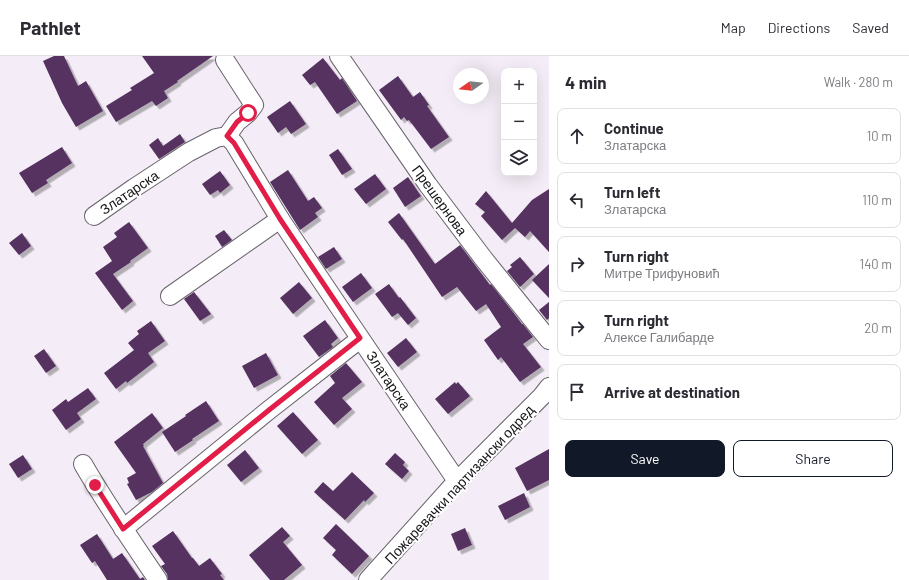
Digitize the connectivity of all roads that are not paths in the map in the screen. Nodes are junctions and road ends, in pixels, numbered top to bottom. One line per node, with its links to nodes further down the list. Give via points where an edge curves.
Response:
1 (339, 56): 8 (street, Прешернова, via 433,191)
2 (226, 60): 3 (street, via 254,105)
3 (227, 136): 4 (street, Златарска, via 216,138 189,152); 5 (street, Златарска, via 234,143)
4 (94, 216)
5 (280, 219): 6 (street); 7 (street, Златарска)
6 (170, 296)
7 (360, 338): 11 (street, Златарска); 12 (street)
8 (549, 340)
9 (549, 387): 11 (street, Пожаревачки партизански одред)
10 (83, 464): 12 (street)
11 (457, 481): 14 (street, Пожаревачки партизански одред)
12 (123, 529): 13 (street)
13 (158, 580)
14 (368, 580)

